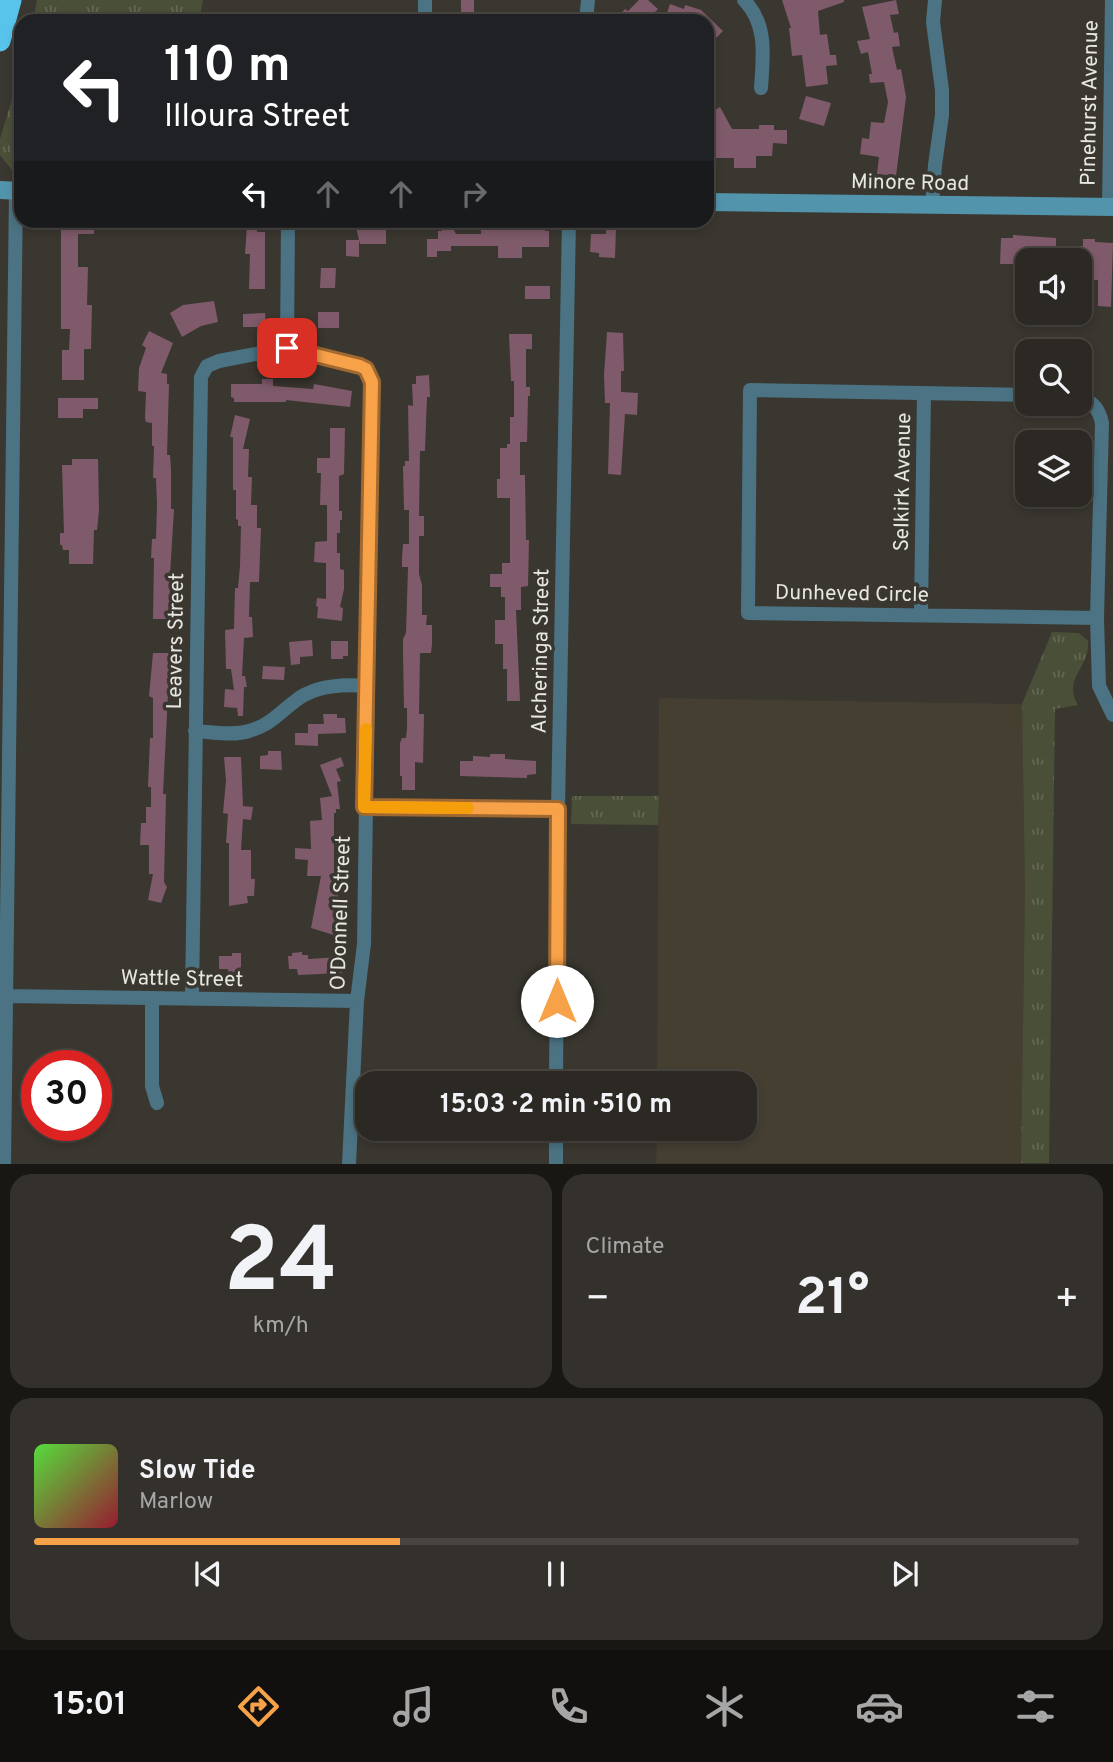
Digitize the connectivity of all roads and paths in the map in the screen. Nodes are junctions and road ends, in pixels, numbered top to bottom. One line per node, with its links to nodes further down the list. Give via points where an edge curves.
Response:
1 (11, 0): 5 (highway)
2 (744, 0): 7 (street, via 755,11 762,31)
3 (935, 0): 10 (street, via 942,115)
4 (1112, 0): 6 (street, Pinehurst Avenue)
5 (0, 41)
6 (1112, 77): 11 (street, Pinehurst Avenue)
7 (761, 88)
8 (12, 191): 23 (street)
9 (714, 202): 10 (street, Minore Road)
10 (932, 205): 11 (street, Minore Road)
11 (1111, 207)
12 (288, 228): 14 (street)
13 (569, 228): 26 (street, Alcheringa Street)
14 (287, 348): 21 (street, O'Donnell Street, via 360,366 372,382); 24 (street, Leavers Street, via 219,361 207,366 201,377)
15 (924, 393): 16 (street, Dunheved Circle); 19 (street, Selkirk Avenue); 19 (street, Dunheved Circle, via 750,390 748,557 748,613)
16 (1015, 394)
17 (1092, 404): 18 (street, via 1100,414)
18 (1108, 467): 20 (street)
19 (922, 615): 20 (street, Dunheved Circle)
20 (1097, 618): 22 (street, via 1099,686)
21 (366, 686): 24 (street, via 344,684 314,690 295,700 276,720 247,732); 25 (street, O'Donnell Street)
22 (1113, 715)
23 (5, 717): 27 (street)
24 (195, 731): 30 (street, Leavers Street)
25 (364, 807): 26 (street); 31 (street, O'Donnell Street, via 364,944)
26 (558, 809): 32 (street, Alcheringa Street)
27 (4, 900): 28 (street)
28 (6, 996): 29 (street, Wattle Street); 35 (street)
29 (152, 999): 30 (street, Wattle Street); 33 (street, via 152,1086)
30 (192, 999): 31 (street, Wattle Street)
31 (357, 1001): 36 (street, O'Donnell Street)
32 (556, 1071)
33 (157, 1103)
34 (556, 1141): 37 (street)
35 (4, 1164)
36 (349, 1164)
37 (556, 1164)

